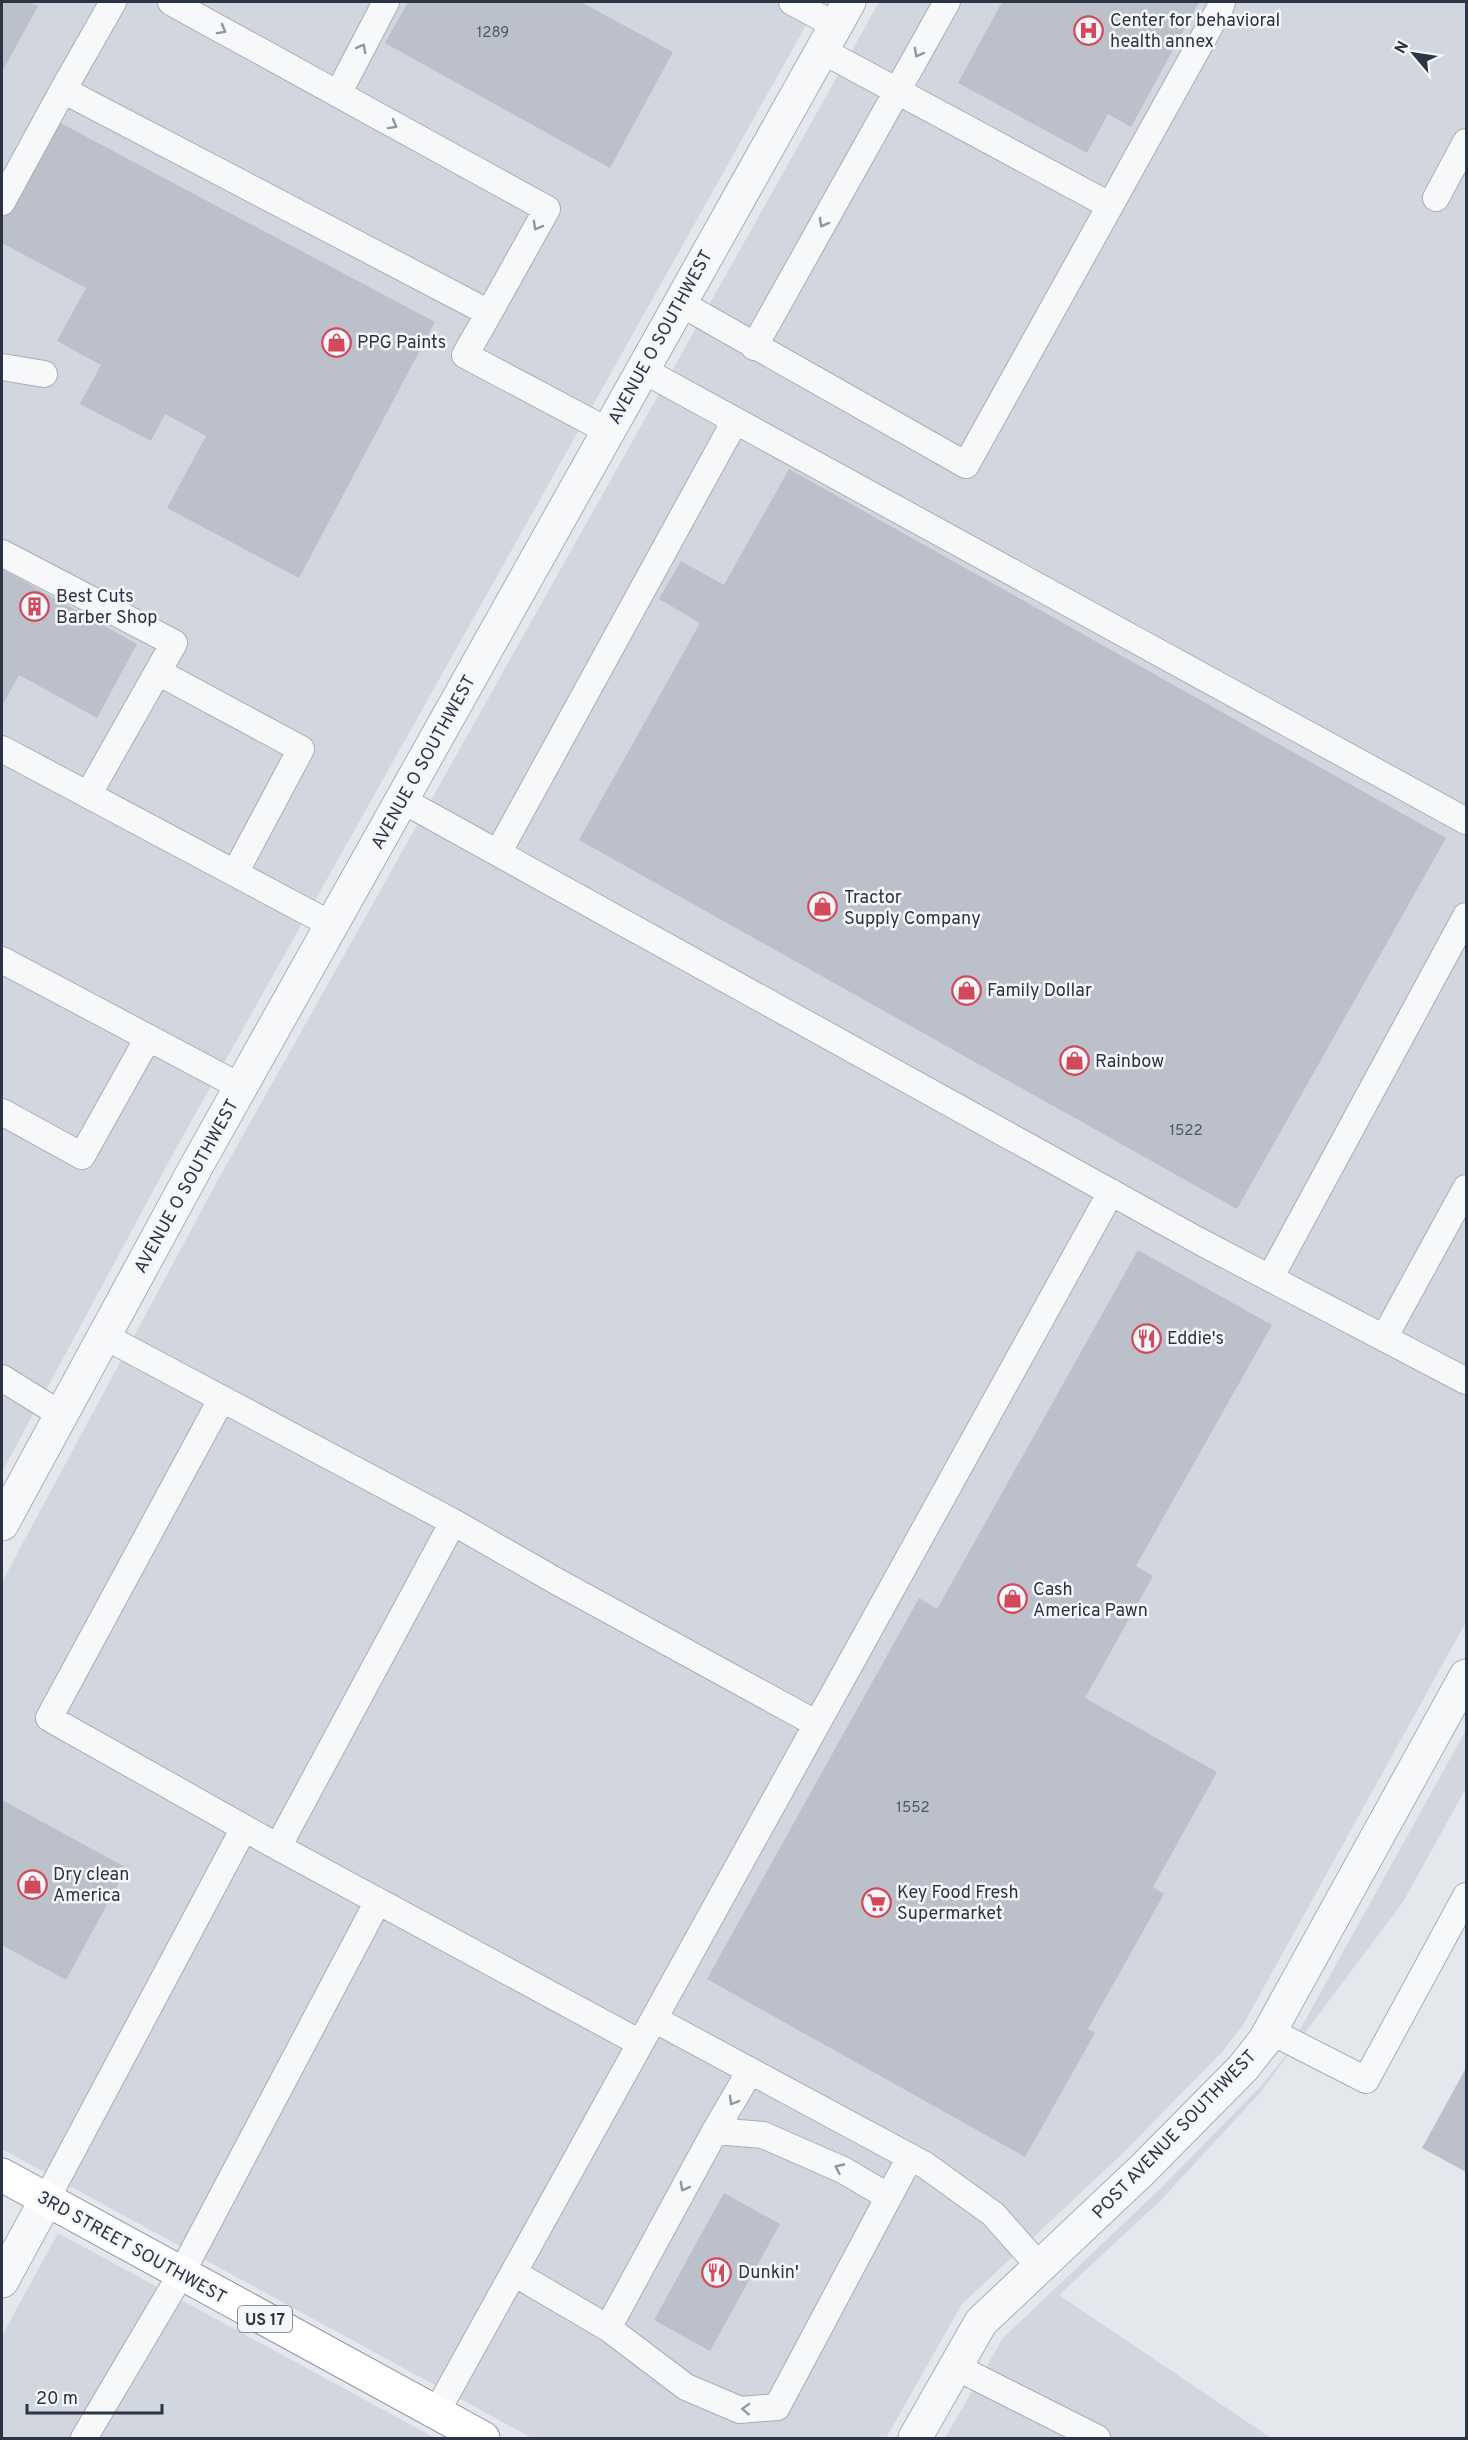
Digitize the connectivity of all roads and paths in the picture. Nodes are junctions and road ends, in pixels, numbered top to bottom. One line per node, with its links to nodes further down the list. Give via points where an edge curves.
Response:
1 (113, 2): 8 (lane)
2 (171, 2): 10 (lane, one-way to 10)
3 (386, 2): 10 (lane, one-way to 3)
4 (792, 2): 7 (lane)
5 (947, 2): 9 (lane, one-way to 9)
6 (1222, 2): 14 (lane)
7 (835, 26): 9 (lane); 15 (street, AVENUE O SOUTHWEST)
8 (63, 90): 13 (lane); 16 (lane)
9 (897, 92): 14 (lane); 17 (lane, one-way to 17)
10 (338, 94): 16 (lane, one-way to 16, via 547,209)
11 (1467, 142): 12 (lane)
12 (1436, 198)
13 (2, 202)
14 (1109, 206): 17 (lane, via 966,465)
15 (680, 303): 17 (lane); 19 (street, AVENUE O SOUTHWEST)
16 (489, 313): 22 (lane, via 465,355)
17 (754, 347)
18 (2, 367): 20 (lane)
19 (643, 369): 21 (lane); 22 (street, AVENUE O SOUTHWEST)
20 (44, 374)
21 (735, 421): 28 (lane); 29 (lane)
22 (608, 431): 27 (street, AVENUE O SOUTHWEST)
23 (2, 553): 24 (lane, via 174,643)
24 (158, 672): 26 (lane); 30 (lane, via 301,749)
25 (2, 749): 26 (lane)
26 (88, 795): 30 (lane)
27 (402, 800): 29 (lane); 32 (street, AVENUE O SOUTHWEST)
28 (1467, 821)
29 (498, 853): 38 (lane)
30 (235, 873): 32 (lane)
31 (1467, 916): 39 (lane)
32 (332, 925): 35 (street, AVENUE O SOUTHWEST)
33 (2, 960): 34 (lane)
34 (148, 1038): 35 (lane); 36 (lane, via 82,1156)
35 (241, 1087): 40 (street, AVENUE O SOUTHWEST)
36 (2, 1112)
37 (1467, 1188): 41 (lane)
38 (1111, 1192): 39 (lane); 49 (lane)
39 (1270, 1278): 41 (lane)
40 (104, 1336): 44 (lane); 45 (street, AVENUE O SOUTHWEST)
41 (1384, 1338): 43 (lane)
42 (2, 1378): 45 (lane)
43 (1467, 1381)
44 (221, 1400): 46 (lane); 50 (lane, via 49,1718)
45 (60, 1414): 47 (street, AVENUE O SOUTHWEST)
46 (453, 1522): 49 (lane); 51 (lane)
47 (2, 1524)
48 (1467, 1676): 55 (street, POST AVENUE SOUTHWEST)
49 (817, 1724): 54 (lane)
50 (244, 1828): 51 (lane); 62 (lane)
51 (278, 1847): 53 (lane)
52 (1467, 1896): 55 (lane, via 1366,2080)
53 (378, 1901): 56 (lane); 65 (lane)
54 (654, 2019): 56 (lane); 57 (lane)
55 (1270, 2031): 63 (street, POST AVENUE SOUTHWEST, via 1243,2068)
56 (640, 2043): 64 (lane)
57 (750, 2071): 58 (lane, one-way to 58); 59 (lane)
58 (715, 2131): 61 (lane, one-way to 58, via 843,2170 763,2135); 67 (lane, one-way to 67)
59 (910, 2157): 61 (lane); 63 (lane, via 993,2214)
60 (2, 2175): 62 (highway, 3RD STREET SOUTHWEST / US 17)
61 (889, 2197): 67 (lane, one-way to 67, via 777,2407 740,2410 686,2387)
62 (46, 2200): 65 (highway, 3RD STREET SOUTHWEST / US 17); 66 (street)
63 (1040, 2267): 68 (street, POST AVENUE SOUTHWEST, via 981,2322)
64 (514, 2272): 67 (lane); 69 (lane)
65 (181, 2274): 69 (highway, 3RD STREET SOUTHWEST / US 17); 70 (lane)
66 (2, 2281)
67 (608, 2328)
68 (956, 2367): 72 (street, POST AVENUE SOUTHWEST); 73 (lane)
69 (436, 2413): 71 (highway, 3RD STREET SOUTHWEST / US 17)
70 (84, 2439)
71 (483, 2439)
72 (915, 2439)
73 (1097, 2439)

